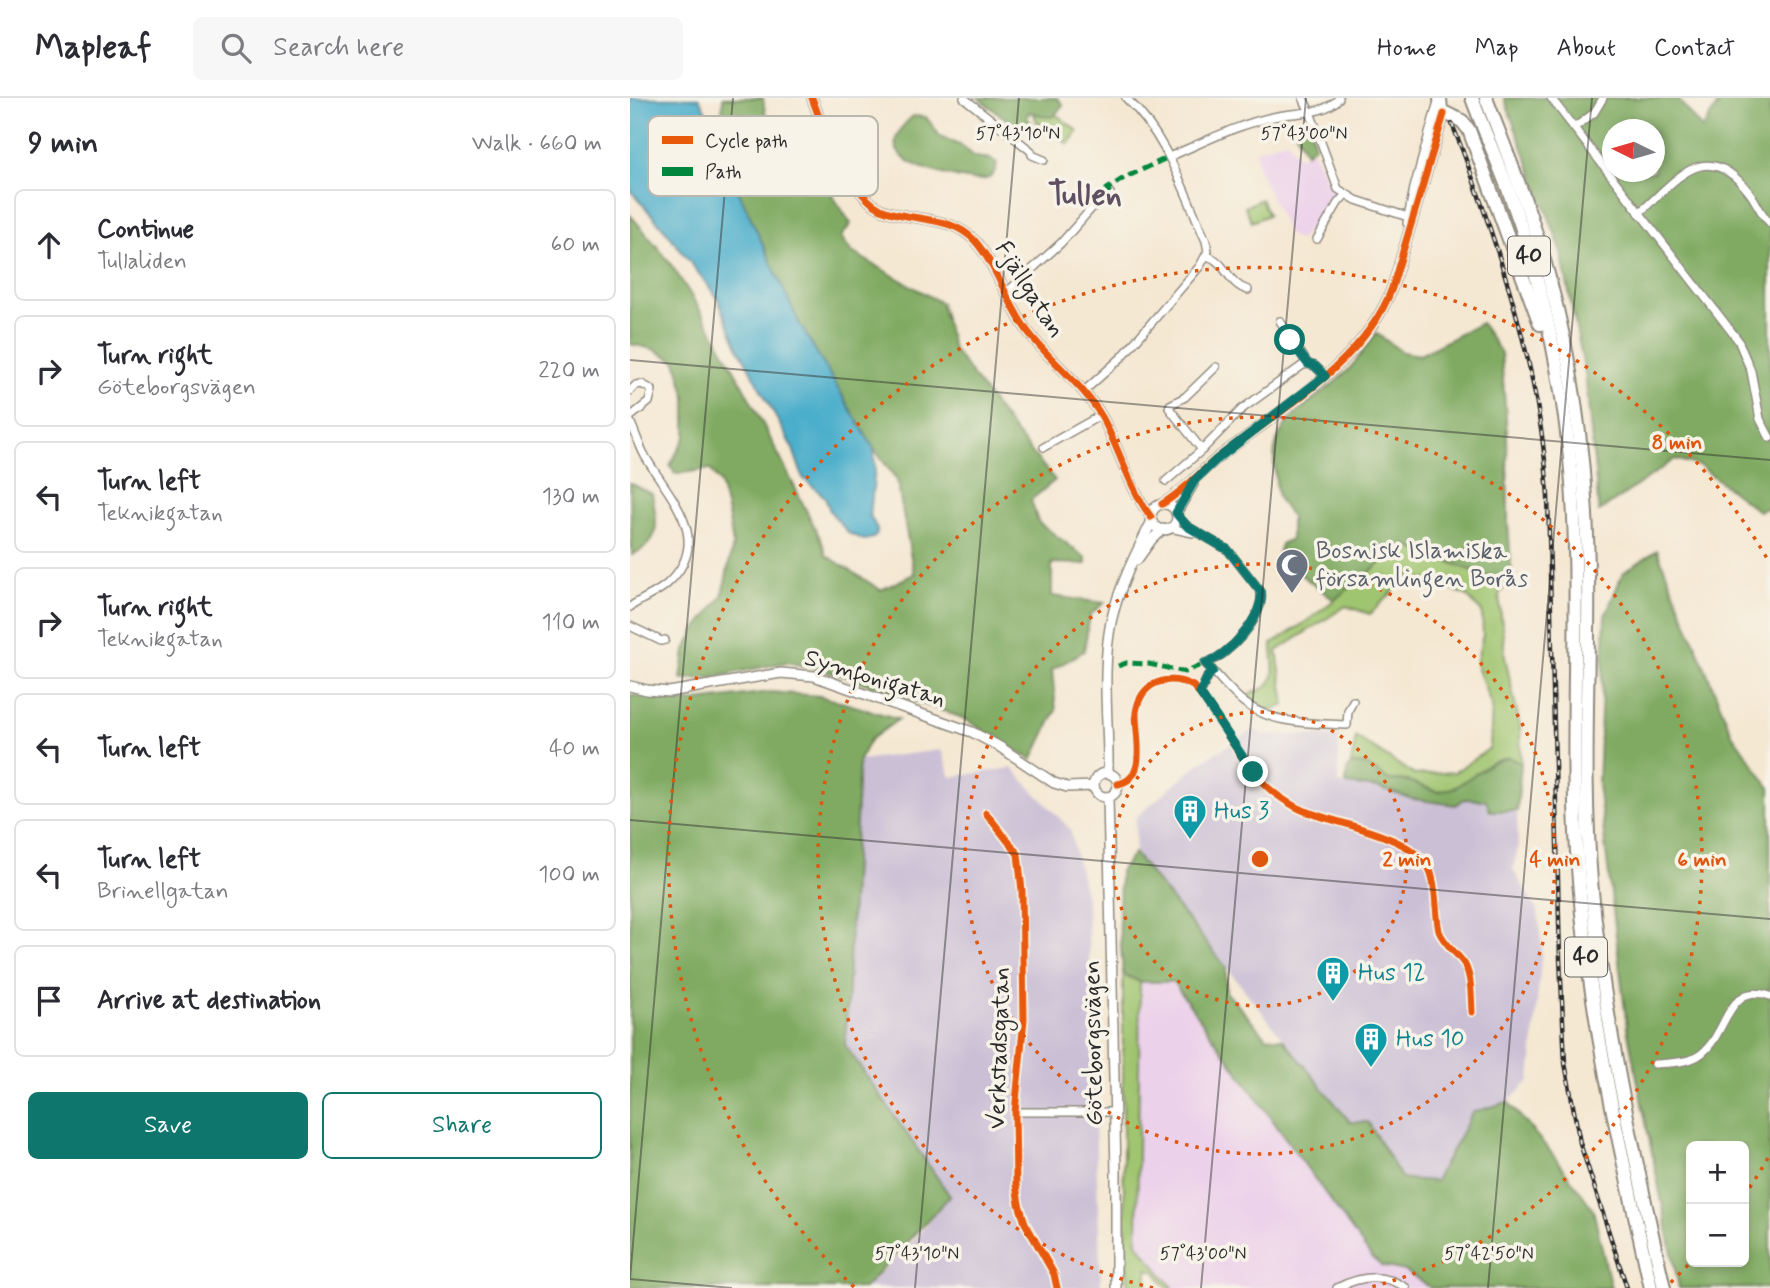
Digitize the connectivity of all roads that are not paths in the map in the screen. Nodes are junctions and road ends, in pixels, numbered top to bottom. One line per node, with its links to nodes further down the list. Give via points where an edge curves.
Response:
1 (812, 98): 12 (street, Fjällgatan)
2 (964, 98): 15 (street)
3 (1126, 98): 14 (street, via 1148,122)
4 (1303, 98): 11 (street)
5 (1339, 98): 11 (street, via 1327,108)
6 (1472, 98): 34 (highway, 40, via 1534,271)
7 (1486, 98): 70 (highway, 40, via 1546,266 1574,393 1587,538 1585,741 1591,879 1614,1056)
8 (1551, 98): 13 (street)
9 (1603, 98): 13 (street, via 1594,113)
10 (1440, 103): 20 (street); 23 (street, via 1420,201); 34 (highway, via 1469,130 1540,322)
11 (1310, 112): 14 (street, via 1248,123); 17 (street, via 1335,184)
12 (820, 116)
13 (1574, 128): 19 (street)
14 (1169, 157): 24 (street, via 1206,241)
15 (1044, 160)
16 (1110, 193): 26 (street)
17 (1345, 195): 20 (street); 22 (street)
18 (865, 196): 26 (street, Fjällgatan, via 884,211 946,223 963,231 979,246)
19 (1639, 213): 21 (street, via 1684,173 1708,164 1735,178); 36 (street, via 1738,340 1751,371 1760,419)
20 (1408, 217): 23 (street)
21 (1770, 223)
22 (1317, 239)
23 (1406, 239): 30 (street, via 1386,304 1372,328)
24 (1206, 256): 25 (street, via 1218,260 1237,286); 32 (street, via 1122,357)
25 (1248, 290)
26 (1006, 293): 32 (street, Fjällgatan, via 1023,326)
27 (1280, 321): 28 (street)
28 (1308, 364): 30 (street); 38 (street, via 1242,409)
29 (1216, 367): 38 (street, via 1169,408)
30 (1325, 376): 39 (street)
31 (630, 391): 35 (street, via 642,384 652,390 649,402)
32 (1083, 392): 33 (street, Fjällgatan)
33 (1101, 415): 37 (street); 41 (street, Fjällgatan)
34 (1564, 418): 69 (highway, 40, via 1575,540 1574,810 1584,938 1601,1059)
35 (630, 419): 48 (street, via 644,455 689,532 681,567 667,583)
36 (1770, 438)
37 (1044, 447)
38 (1202, 450): 40 (street)
39 (1195, 480): 42 (street); 43 (street)
40 (1166, 481)
41 (1133, 483): 42 (street, Fjällgatan, via 1148,501); 44 (street, Fjällgatan)
42 (1161, 505): 43 (street, via 1171,506); 44 (street)
43 (1176, 514): 45 (street, via 1175,523); 46 (street)
44 (1152, 519): 45 (street, via 1156,526); 47 (street)
45 (1167, 529): 46 (street); 47 (street, via 1152,539)
46 (1199, 534): 51 (street, via 1228,550 1261,592 1262,600 1232,646 1205,663)
47 (1129, 570): 55 (street, via 1109,640)
48 (630, 607)
49 (630, 626): 50 (street)
50 (665, 640)
51 (1213, 671): 53 (street); 54 (street, via 1246,704 1276,718 1347,725)
52 (630, 686): 57 (street, Symfonigatan, via 668,692 781,673 814,676 972,732 1054,783)
53 (1200, 693): 56 (street, via 1177,679 1162,680 1145,690 1136,712 1138,767 1130,780); 61 (street, via 1253,772 1274,793 1299,808 1382,835 1427,864 1442,938 1466,967)
54 (1353, 701)
55 (1108, 774): 56 (street); 57 (street, via 1098,777)
56 (1118, 784): 58 (street)
57 (1094, 786): 58 (street)
58 (1108, 797): 64 (street, Göteborgsvägen)
59 (986, 813): 63 (street, Verkstadsgatan, via 1017,854 1022,891 1024,1019)
60 (1770, 996): 62 (street, via 1746,993 1738,999 1709,1048 1697,1057)
61 (1472, 1012)
62 (1656, 1064)
63 (1015, 1112): 64 (street); 65 (street, Verkstadsgatan, via 1019,1204)
64 (1114, 1112): 66 (street, Göteborgsvägen)
65 (1057, 1288)
66 (1116, 1288)
67 (1337, 1288): 68 (street, via 1369,1278 1394,1280)
68 (1406, 1288)
69 (1651, 1288)
70 (1664, 1288)

